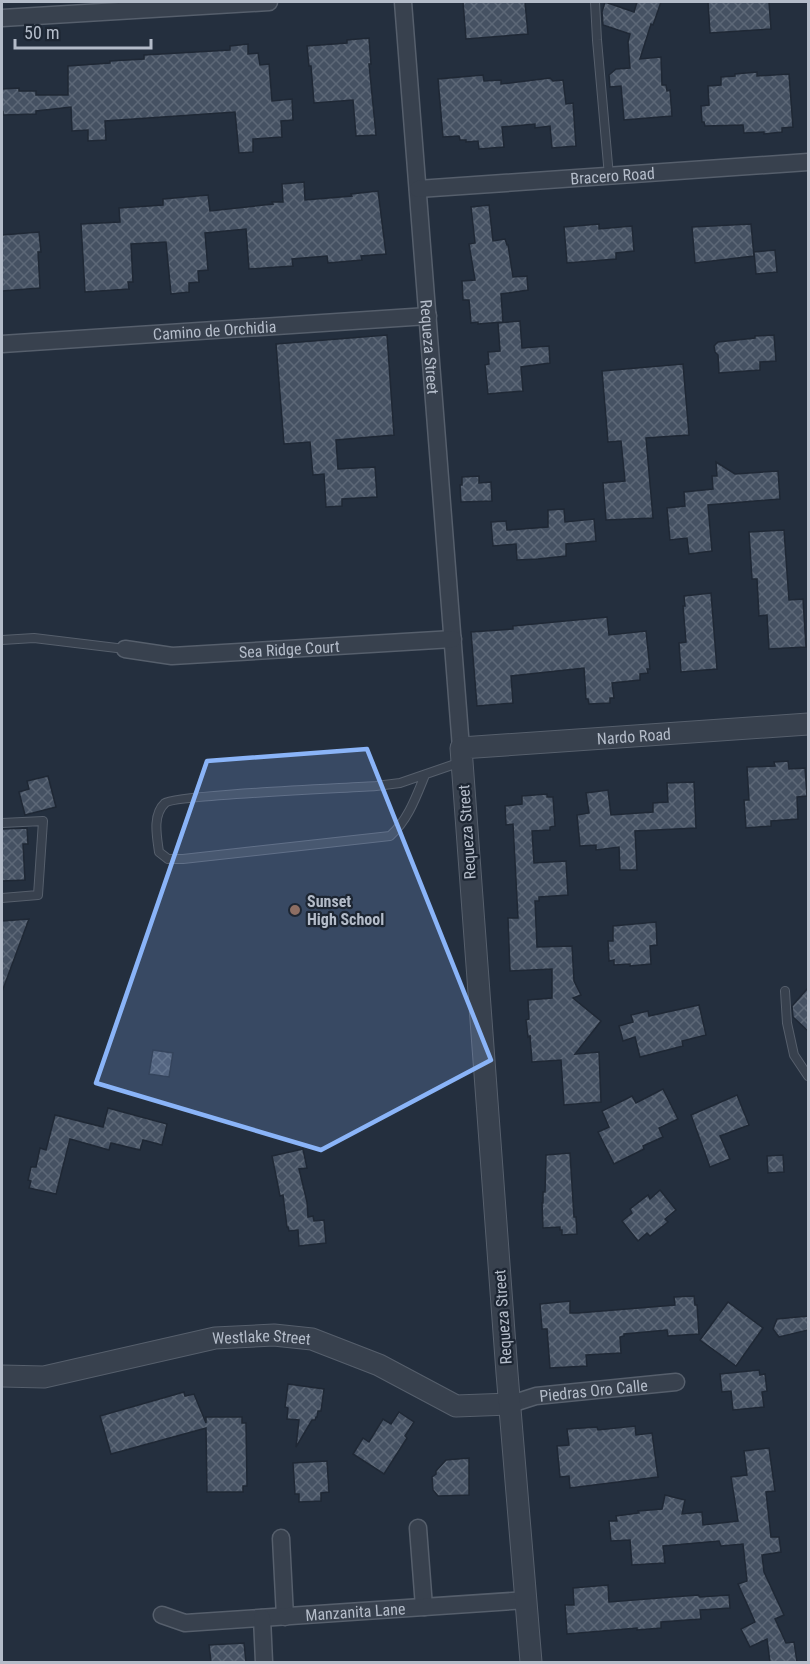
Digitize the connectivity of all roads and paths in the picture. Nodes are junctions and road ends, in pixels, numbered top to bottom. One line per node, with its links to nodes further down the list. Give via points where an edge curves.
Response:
1 (269, 2): 4 (street)
2 (403, 2): 7 (street, Requeza Street)
3 (595, 2): 6 (lane)
4 (2, 18)
5 (808, 162): 6 (street, Bracero Road)
6 (609, 176): 7 (street, Bracero Road)
7 (418, 189): 8 (street, Requeza Street)
8 (428, 316): 9 (street, Camino de Orchidia); 10 (street, Requeza Street)
9 (2, 344)
10 (453, 639): 12 (street, Sea Ridge Court, via 172,656); 14 (street, Requeza Street)
11 (2, 640): 12 (lane, via 34,638)
12 (125, 649)
13 (808, 724): 14 (street, Nardo Road)
14 (461, 754): 15 (lane); 22 (street, Requeza Street)
15 (425, 776): 15 (lane, via 376,786 173,800 165,803 158,815 159,852 168,859 183,859 390,836 400,826)
16 (2, 823): 17 (lane, via 43,821 38,895)
17 (2, 898)
18 (785, 991): 19 (lane, via 794,1055)
19 (808, 1076)
20 (2, 1376): 22 (street, Westlake Street, via 44,1377 215,1338 274,1335 312,1340 370,1361 456,1406)
21 (676, 1382): 22 (street, Piedras Oro Calle, via 536,1396)
22 (511, 1404): 25 (street, Requeza Street)
23 (418, 1528): 26 (street, Manzanita Lane)
24 (281, 1538): 28 (street, Manzanita Lane)
25 (527, 1600): 26 (street, Manzanita Lane); 31 (street, Requeza Street)
26 (424, 1607): 28 (street, Manzanita Lane)
27 (162, 1615): 29 (street, Manzanita Lane, via 185,1623)
28 (285, 1617): 29 (street, Manzanita Lane)
29 (262, 1618): 30 (street)
30 (264, 1662)
31 (531, 1662)

